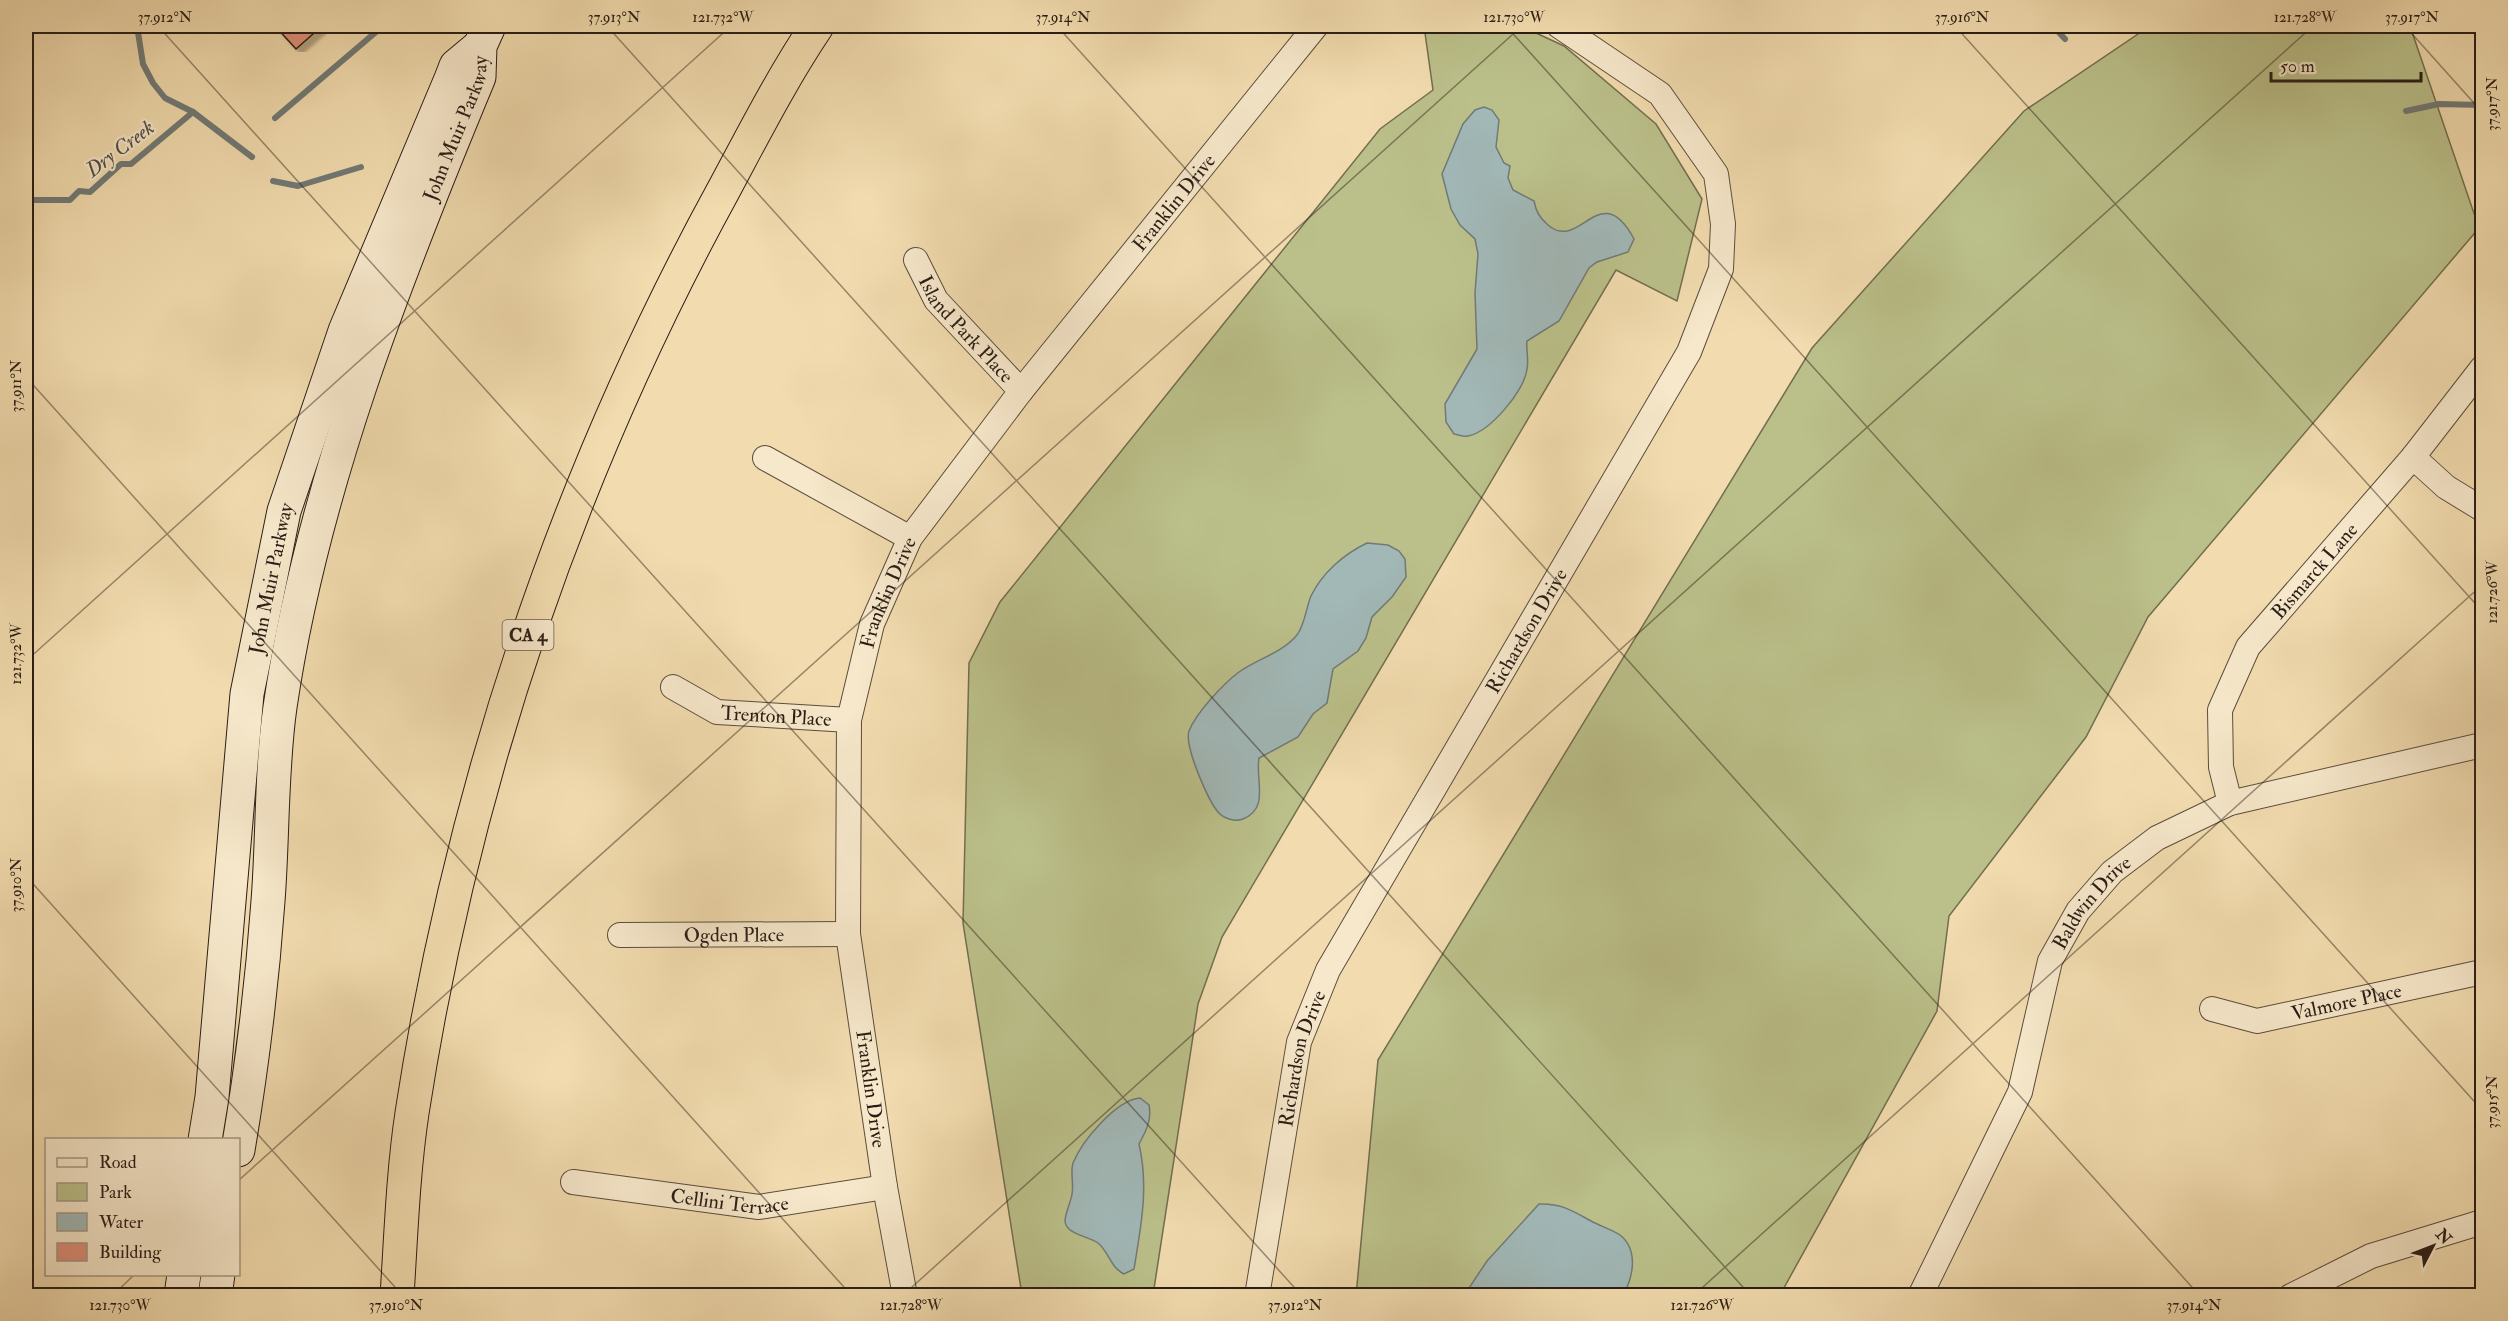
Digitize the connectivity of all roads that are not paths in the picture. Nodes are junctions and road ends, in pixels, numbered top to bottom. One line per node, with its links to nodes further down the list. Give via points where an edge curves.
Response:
1 (817, 26): 29 (highway, CA 4, via 705,222 608,424 535,615 496,732 448,915 411,1115)
2 (1316, 26): 7 (street, Franklin Drive)
3 (1559, 26): 31 (street, Richardson Drive, via 1660,94 1716,174 1723,224 1720,269 1689,352 1328,970 1299,1042)
4 (485, 36): 20 (street, John Muir Parkway, via 456,66 345,331 284,511 247,694); 21 (street, John Muir Parkway, via 479,77 380,331 315,530 280,708 255,1048)
5 (916, 260): 7 (street, Island Park Place, via 936,300)
6 (2482, 368): 8 (street, Bismarck Lane)
7 (1021, 391): 11 (street, Franklin Drive)
8 (2413, 457): 10 (street, via 2446,487); 15 (street, Bismarck Lane, via 2248,647 2220,710 2221,767)
9 (765, 458): 11 (street)
10 (2482, 509)
11 (910, 538): 13 (street, Franklin Drive, via 872,624)
12 (674, 687): 13 (street, Trenton Place, via 717,712)
13 (849, 720): 17 (street, Franklin Drive)
14 (2482, 745): 15 (street, Baldwin Drive)
15 (2230, 803): 32 (street, Baldwin Drive, via 2157,838 2112,872 2078,911 2050,961 2020,1092)
16 (620, 934): 17 (street, Ogden Place)
17 (848, 934): 23 (street, Franklin Drive)
18 (2482, 972): 19 (street, Valmore Place, via 2257,1021)
19 (2212, 1009)
20 (205, 1138)
21 (240, 1138)
22 (573, 1182): 23 (street, Cellini Terrace, via 759,1207)
23 (885, 1187): 30 (street, Franklin Drive)
24 (2482, 1221): 33 (street, via 2371,1256)
25 (184, 1276): 27 (street)
26 (218, 1276): 28 (street)
27 (181, 1296)
28 (215, 1296)
29 (397, 1296)
30 (905, 1296)
31 (1257, 1296)
32 (1920, 1296)
33 (2291, 1296)

